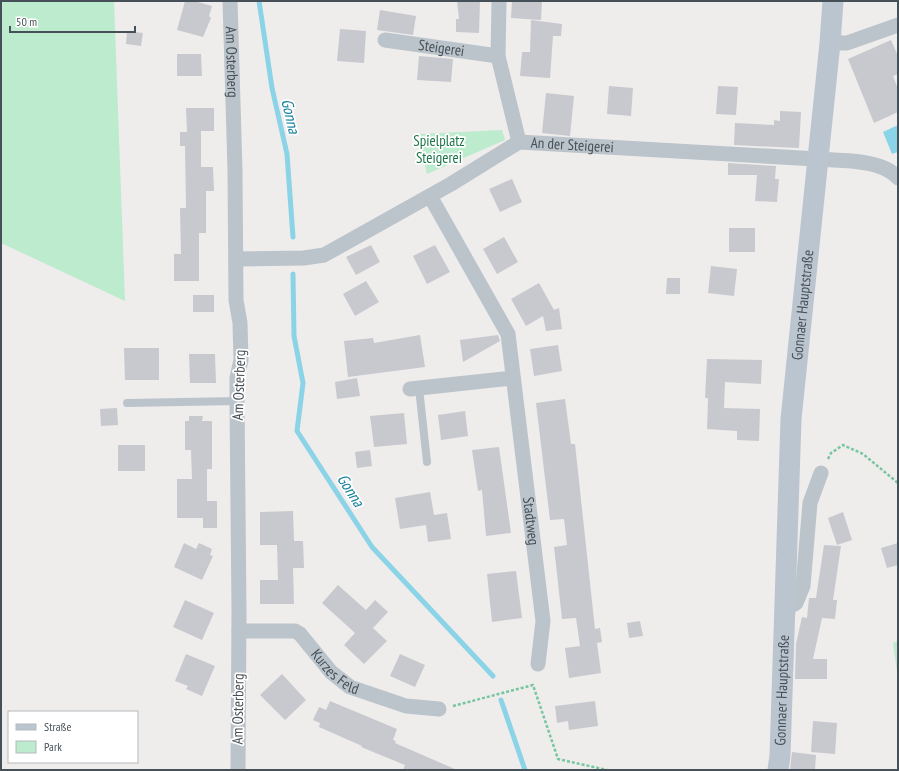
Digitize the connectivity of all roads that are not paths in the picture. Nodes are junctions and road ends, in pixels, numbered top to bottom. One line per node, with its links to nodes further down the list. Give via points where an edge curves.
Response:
1 (230, 1): 12 (street, Am Osterberg)
2 (499, 1): 7 (street)
3 (833, 1): 6 (main road, Gonnaer Hauptstraße)
4 (898, 25): 6 (street, via 847,43)
5 (385, 40): 7 (street, Steigerei)
6 (830, 43): 9 (main road, Gonnaer Hauptstraße)
7 (498, 56): 8 (street)
8 (519, 142): 9 (street, An der Steigerei); 11 (street, An der Steigerei)
9 (818, 158): 10 (street, An der Steigerei, via 871,163 888,170); 19 (main road, Gonnaer Hauptstraße, via 791,419)
10 (898, 178)
11 (430, 196): 12 (street, An der Steigerei, via 324,255 304,258); 13 (street, Stadtweg, via 508,334)
12 (236, 259): 15 (street, Am Osterberg, via 236,300 240,318 241,360 237,378)
13 (513, 378): 14 (street); 21 (street, Stadtweg, via 543,621)
14 (414, 388): 17 (lane)
15 (237, 401): 16 (lane); 20 (street, Am Osterberg)
16 (127, 403)
17 (427, 462)
18 (821, 473): 19 (street, via 810,503 803,586 796,603)
19 (784, 610): 24 (main road, Gonnaer Hauptstraße)
20 (239, 631): 22 (street, Kurzes Feld, via 295,631 331,672 350,687 406,706); 23 (street, Am Osterberg)
21 (538, 664)
22 (439, 709)
23 (238, 770)
24 (778, 770)

